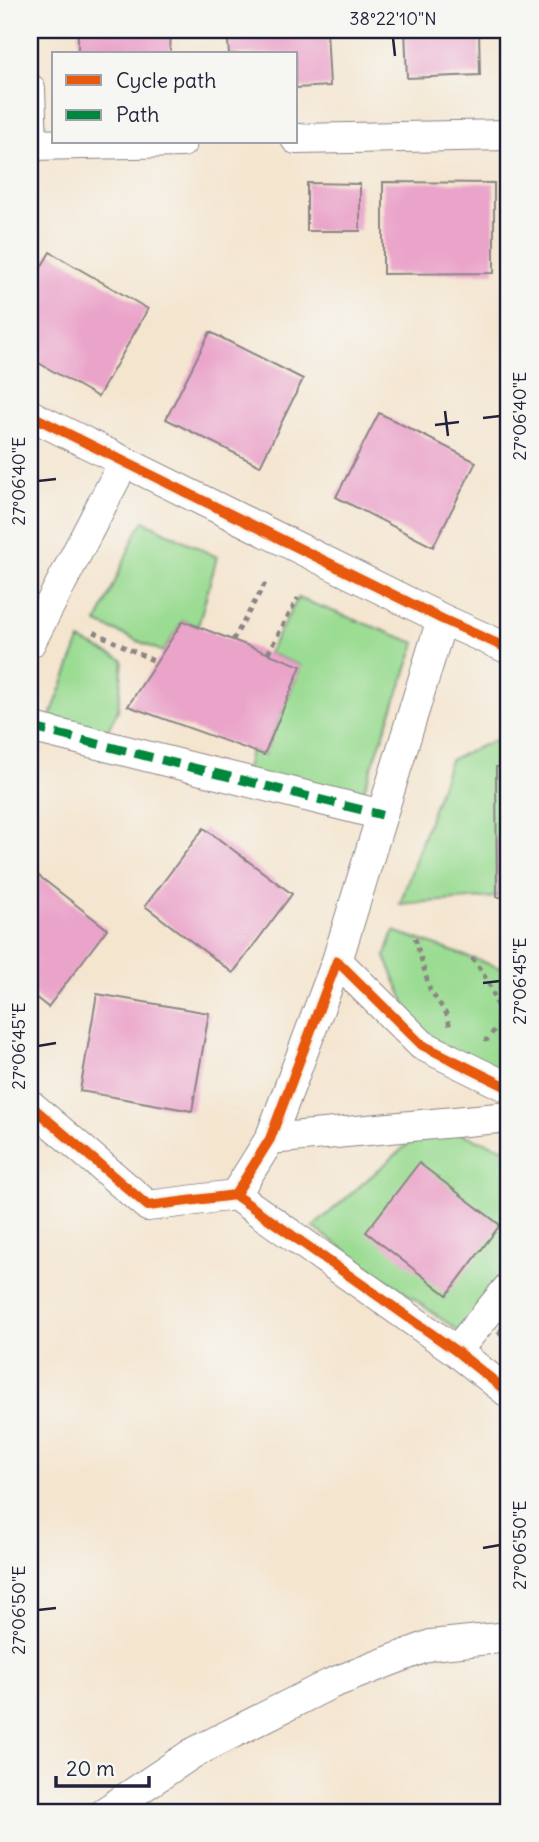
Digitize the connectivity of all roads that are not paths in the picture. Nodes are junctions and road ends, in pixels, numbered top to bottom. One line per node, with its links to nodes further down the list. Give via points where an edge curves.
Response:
1 (30, 89): 5 (street)
2 (509, 135): 3 (street)
3 (298, 139)
4 (122, 144): 5 (street)
5 (31, 147)
6 (30, 415): 7 (street)
7 (124, 463): 8 (street); 9 (street)
8 (442, 619): 10 (street); 12 (street)
9 (30, 643)
10 (509, 649)
11 (30, 727): 12 (street)
12 (382, 815): 13 (street)
13 (337, 961): 14 (street, via 422,1045); 17 (street)
14 (509, 1088)
15 (30, 1105): 18 (street, via 148,1206)
16 (509, 1117): 17 (street)
17 (270, 1139): 18 (street)
18 (235, 1195): 20 (street)
19 (509, 1287): 20 (street)
20 (456, 1351): 21 (street)
21 (509, 1393)
22 (509, 1637): 23 (street, via 431,1645 330,1684 193,1753)
23 (105, 1812)

